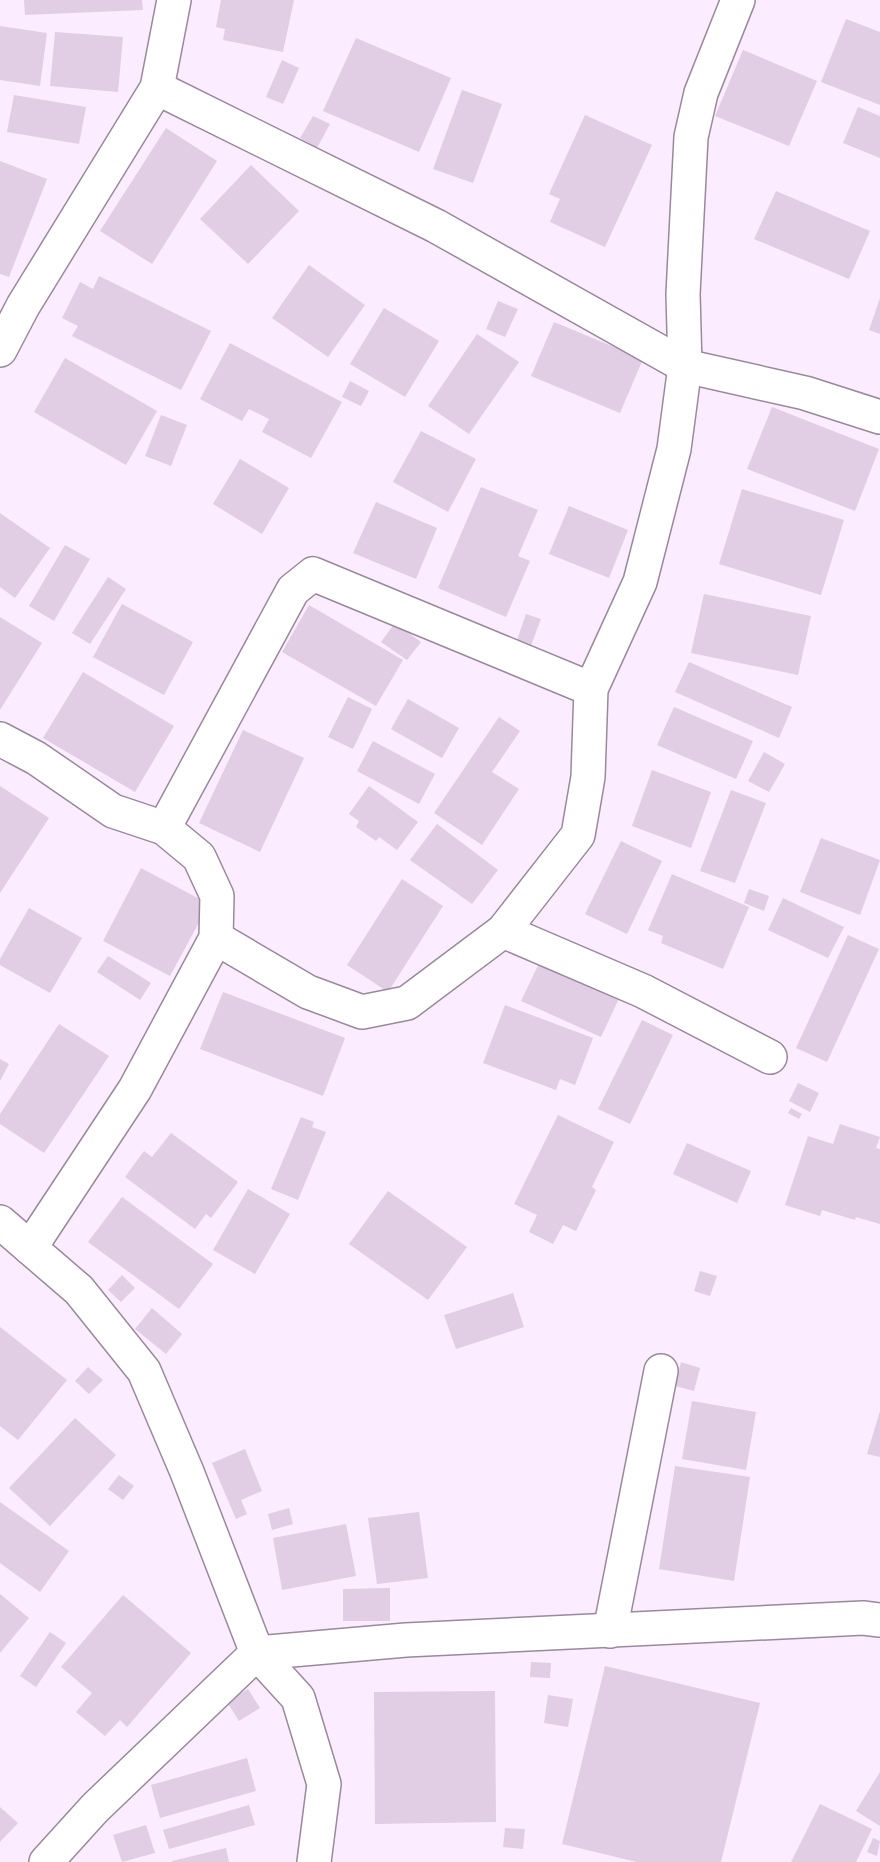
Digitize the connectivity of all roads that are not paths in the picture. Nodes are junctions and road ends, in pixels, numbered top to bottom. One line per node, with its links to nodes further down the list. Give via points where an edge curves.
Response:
1 (174, 0): 3 (street)
2 (738, 0): 5 (street, via 702,93 691,137 683,294)
3 (157, 88): 4 (street); 5 (street, via 436,226)
4 (0, 350)
5 (685, 366): 6 (street, via 805,393); 7 (street, via 674,448 640,582)
6 (880, 417)
7 (591, 689): 9 (street, via 313,574 293,590); 10 (street, via 588,777 578,835)
8 (0, 739): 9 (street, via 36,758 113,812)
9 (164, 828): 11 (street, via 199,857 218,896)
10 (503, 931): 11 (street, via 407,1003 362,1012 308,992); 12 (street, via 643,992)
11 (216, 938): 13 (street, via 135,1089)
12 (770, 1057)
13 (9, 1235): 17 (street, via 79,1290 144,1371)
14 (661, 1371): 16 (street)
15 (880, 1620): 16 (street)
16 (610, 1631): 17 (street, via 406,1640)
17 (256, 1653): 18 (street, via 95,1808); 19 (street, via 298,1698 324,1784)
18 (46, 1862)
19 (314, 1862)

